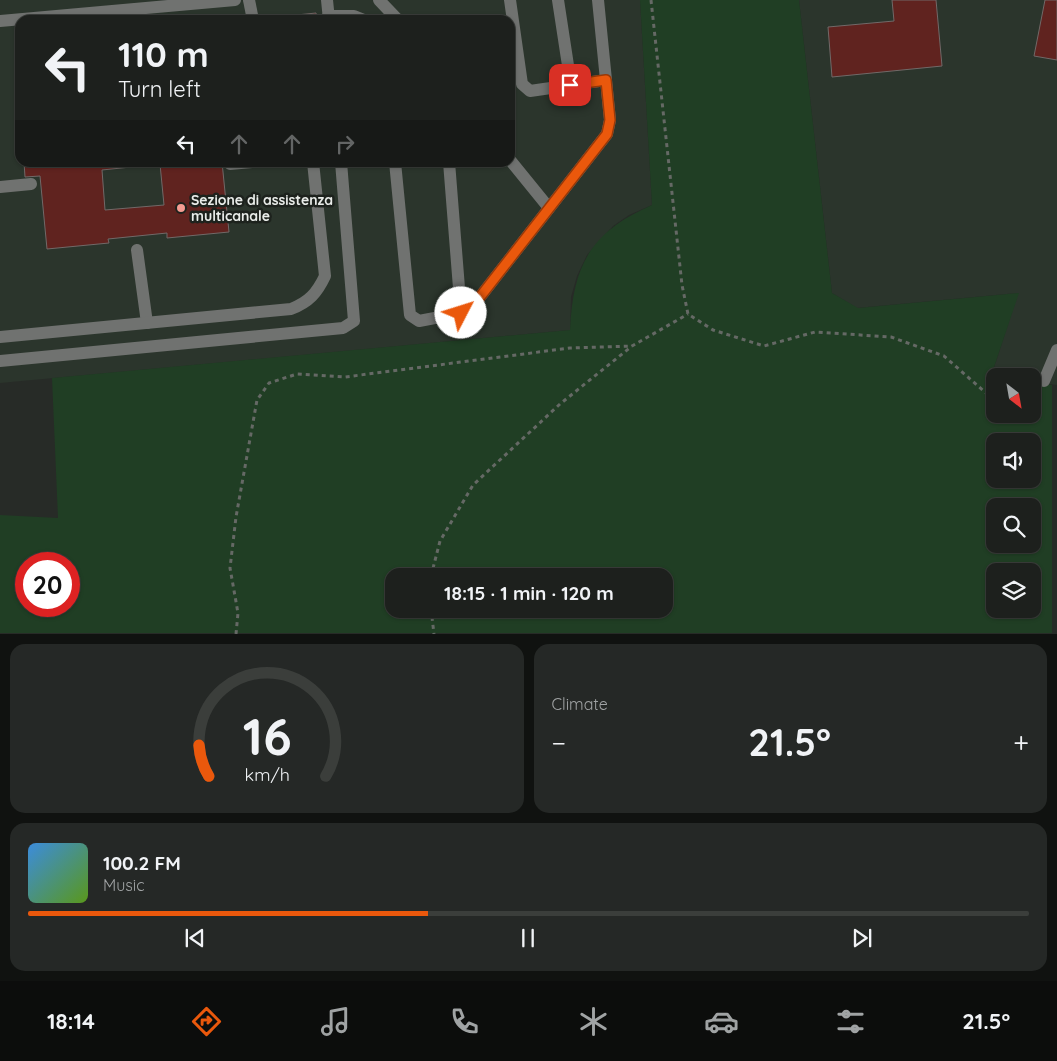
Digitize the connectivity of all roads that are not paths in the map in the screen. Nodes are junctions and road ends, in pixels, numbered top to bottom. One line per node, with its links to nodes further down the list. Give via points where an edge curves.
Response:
1 (235, 0): 8 (street)
2 (249, 0): 9 (street)
3 (327, 0): 10 (street)
4 (379, 0): 11 (street)
5 (510, 0): 12 (street)
6 (558, 0): 17 (street)
7 (598, 0): 16 (street)
8 (122, 15)
9 (252, 15)
10 (328, 15)
11 (393, 15)
12 (512, 15)
13 (15, 21): 14 (street)
14 (0, 22)
15 (515, 35): 17 (street, via 522,84 530,91)
16 (606, 80): 17 (street); 25 (street, via 610,120 607,134)
17 (570, 85)
18 (515, 166): 25 (street)
19 (314, 167): 28 (street, via 325,276 318,291 305,304 291,309)
20 (341, 167): 31 (street, via 354,321 343,328)
21 (395, 167): 27 (street, via 410,315 419,321)
22 (450, 167): 27 (street)
23 (31, 184): 24 (street)
24 (0, 187)
25 (549, 208): 27 (street, via 473,306)
26 (137, 250): 28 (street)
27 (461, 313)
28 (147, 323): 29 (street)
29 (0, 337)
30 (1057, 350): 32 (street)
31 (0, 361)
32 (1044, 381)

